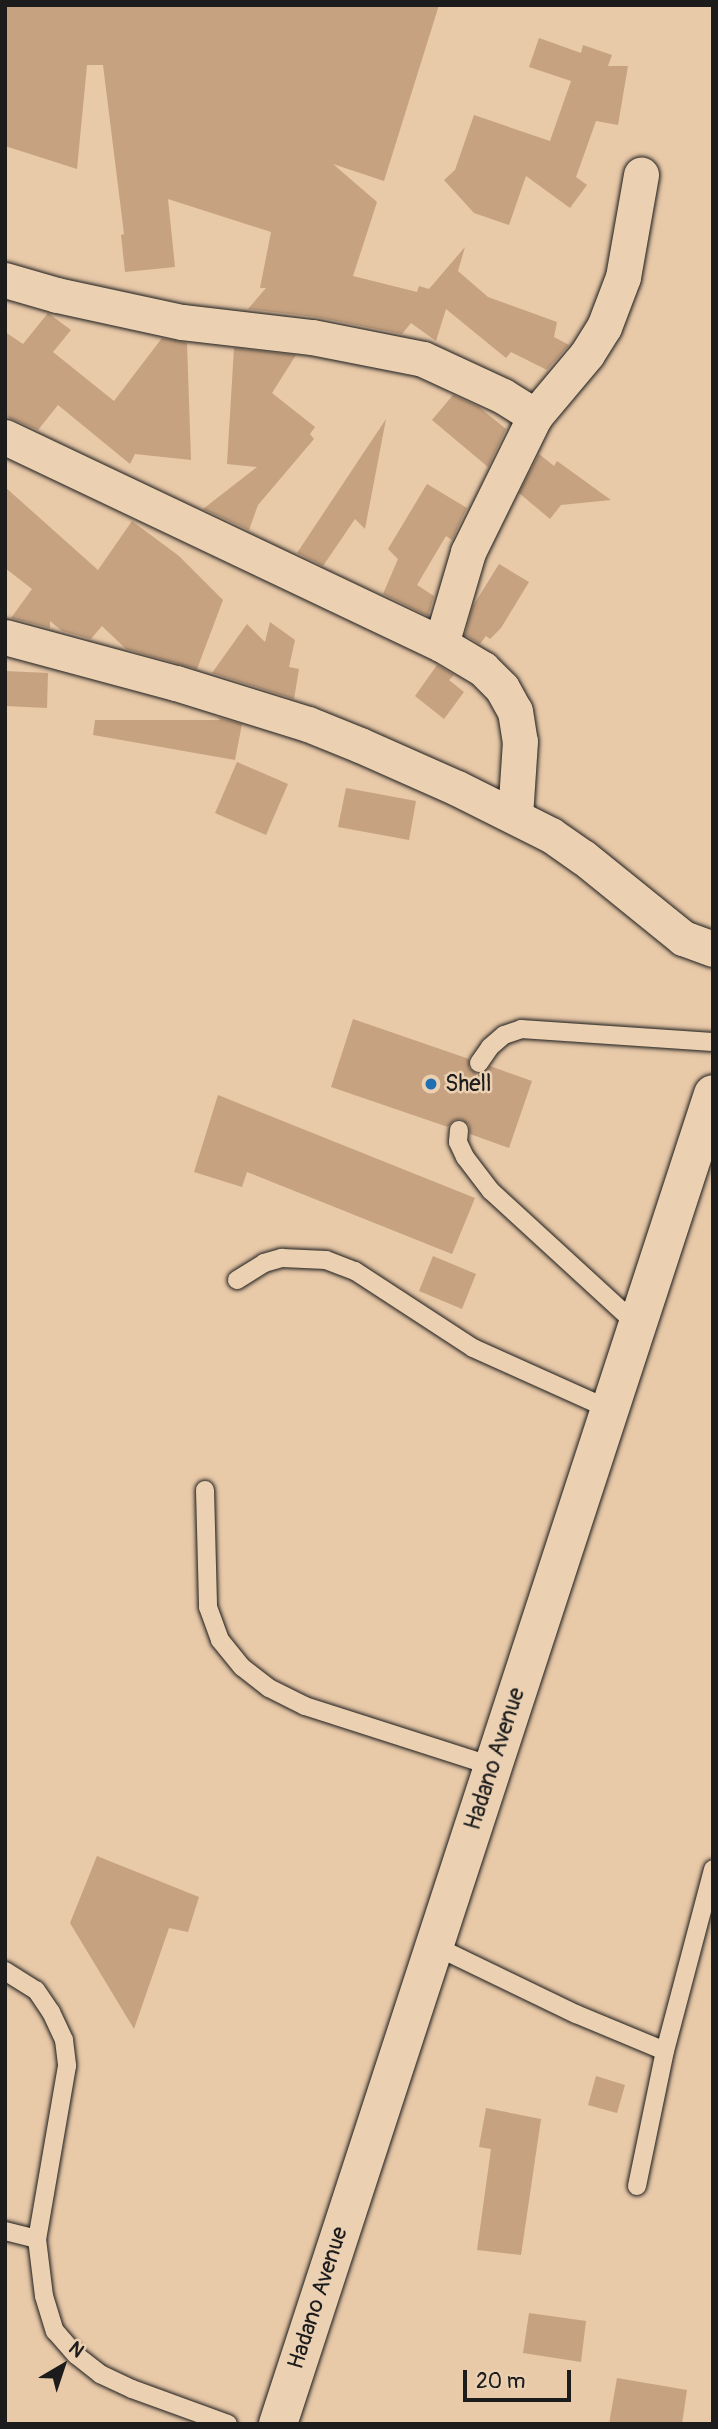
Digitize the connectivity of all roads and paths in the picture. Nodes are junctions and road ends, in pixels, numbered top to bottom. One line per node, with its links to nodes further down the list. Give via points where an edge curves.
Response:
1 (641, 175): 3 (street, via 623,276 604,327)
2 (5, 280): 3 (street, via 182,322 312,337 423,359)
3 (535, 416): 6 (street, via 468,552)
4 (5, 437): 6 (street)
5 (5, 637): 7 (street, via 176,682 308,724)
6 (441, 644): 7 (street, via 483,669 502,688 515,711 520,741)
7 (514, 816): 8 (street, via 583,857 683,938)
8 (713, 949)
9 (713, 1042): 10 (lane, via 521,1029 504,1035)
10 (479, 1062)
11 (713, 1094): 14 (main road, Hadano Avenue)
12 (459, 1130): 14 (lane, via 458,1142 465,1157 491,1191)
13 (237, 1280): 15 (lane, via 282,1258 326,1261 355,1271 473,1349)
14 (637, 1325): 15 (main road, Hadano Avenue)
15 (609, 1409): 17 (main road, Hadano Avenue)
16 (205, 1490): 17 (lane, via 208,1606 220,1640 242,1667 269,1688 305,1706)
17 (492, 1766): 19 (main road, Hadano Avenue)
18 (713, 1868): 21 (lane)
19 (433, 1945): 21 (lane); 26 (main road, Hadano Avenue)
20 (5, 1971): 24 (lane, via 36,1990 64,2040 67,2066)
21 (665, 2051): 22 (lane)
22 (637, 2186)
23 (5, 2231): 24 (lane)
24 (37, 2239): 25 (lane, via 44,2296 55,2331 76,2355 100,2374 132,2389)
25 (228, 2424)
26 (278, 2424)

